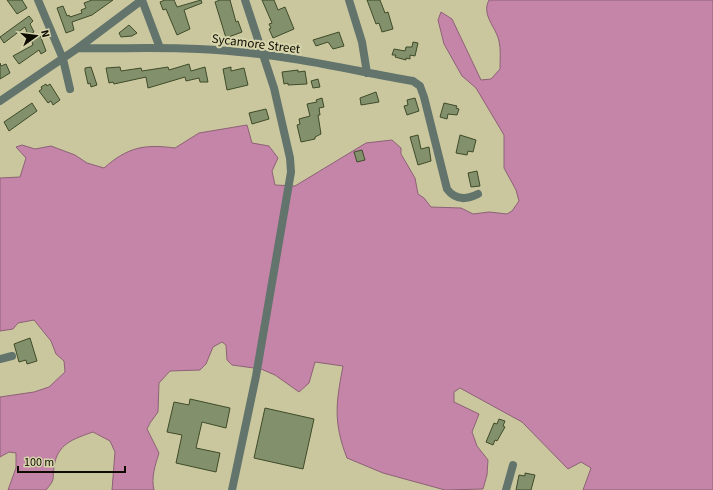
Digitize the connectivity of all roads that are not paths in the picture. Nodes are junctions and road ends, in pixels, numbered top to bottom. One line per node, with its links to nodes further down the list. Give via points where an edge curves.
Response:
1 (38, 0): 8 (street)
2 (142, 0): 5 (street); 6 (street)
3 (245, 0): 7 (street)
4 (349, 0): 9 (street, via 362,42)
5 (78, 48): 6 (street, Sycamore Street); 8 (street)
6 (160, 48): 7 (street, Sycamore Street, via 206,49)
7 (264, 55): 9 (street, Sycamore Street, via 333,65); 16 (street, via 281,114 291,172 256,376)
8 (63, 58): 10 (street); 11 (street)
9 (367, 73): 12 (street, Sycamore Street, via 413,80 420,86 447,189 451,194 464,199)
10 (70, 89)
11 (0, 101)
12 (478, 194)
13 (12, 356): 14 (street)
14 (0, 359)
15 (513, 464): 17 (street)
16 (232, 490)
17 (506, 490)

